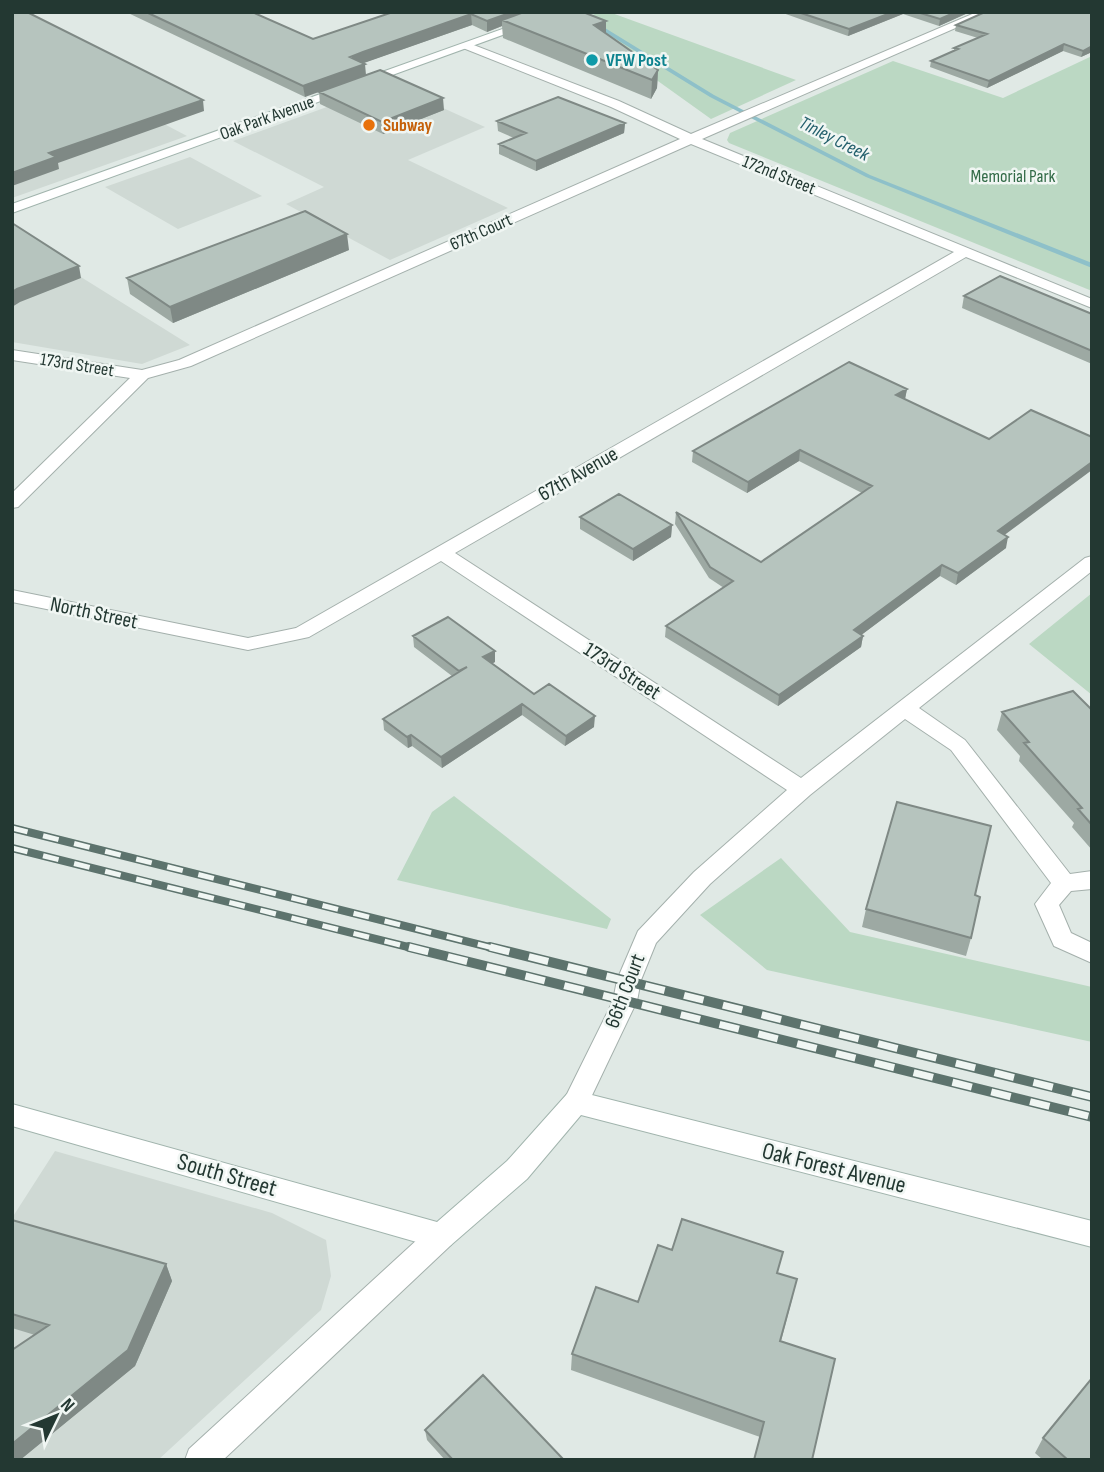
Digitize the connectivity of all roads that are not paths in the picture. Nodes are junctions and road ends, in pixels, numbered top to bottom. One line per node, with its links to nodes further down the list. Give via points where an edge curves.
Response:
1 (561, 12): 3 (street, Oak Park Avenue)
2 (986, 12): 4 (street, 67th Court)
3 (467, 46): 4 (street, 172nd Street); 5 (street, Oak Park Avenue)
4 (691, 139): 6 (street, 172nd Street); 9 (street, 67th Court, via 185,363)
5 (12, 209)
6 (965, 252): 7 (street, 172nd Street); 11 (street, 67th Avenue)
7 (1092, 304)
8 (12, 355): 9 (street, 173rd Street)
9 (142, 375): 10 (street, 67th Court)
10 (12, 503)
11 (442, 553): 14 (street, 67th Avenue, via 302,633 248,644); 16 (street, 173rd Street)
12 (1092, 562): 15 (street, 66th Court)
13 (12, 596): 14 (street, North Street)
14 (177, 630)
15 (905, 709): 16 (street, 66th Court); 18 (street, via 958,745)
16 (802, 789): 20 (street, 66th Court, via 702,878 646,938 625,1001)
17 (1092, 880): 18 (street)
18 (1064, 883): 19 (street, via 1047,904 1062,939)
19 (1092, 954)
20 (576, 1102): 22 (street, Oak Forest Avenue); 23 (street, 66th Court, via 517,1170)
21 (12, 1115): 23 (street, South Street)
22 (1092, 1234)
23 (441, 1236): 24 (street, 66th Court)
24 (200, 1460)

